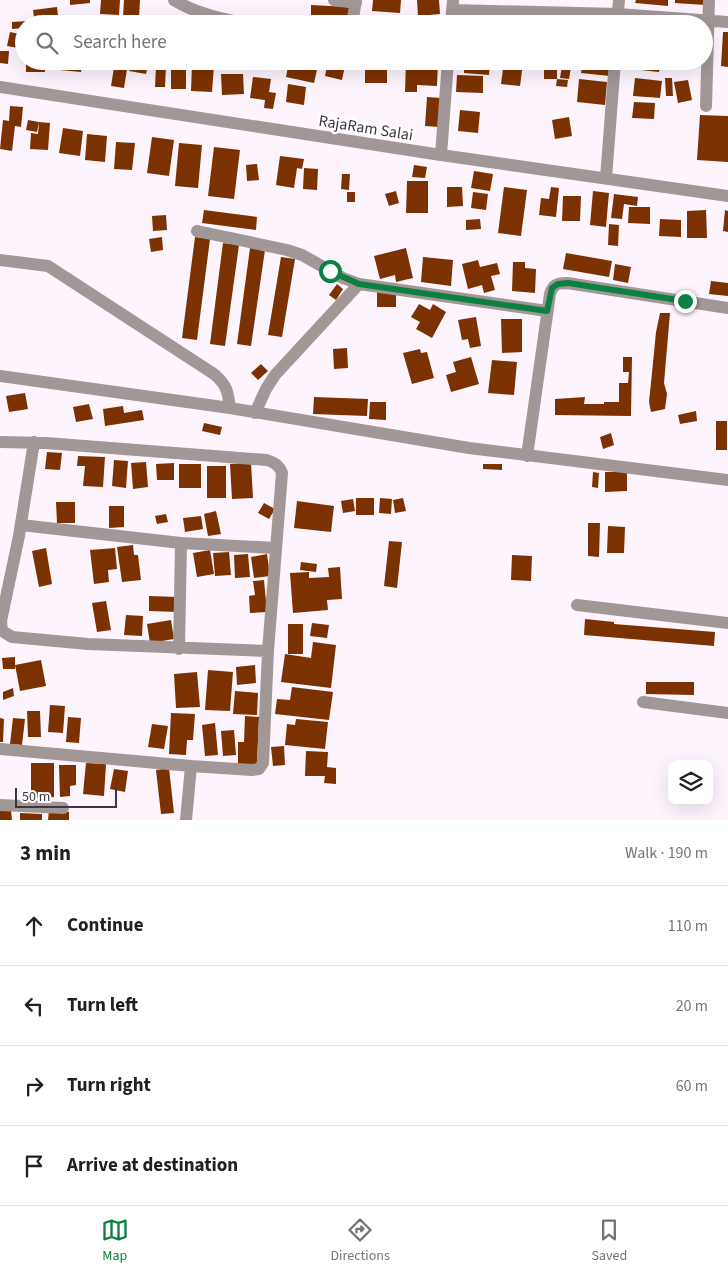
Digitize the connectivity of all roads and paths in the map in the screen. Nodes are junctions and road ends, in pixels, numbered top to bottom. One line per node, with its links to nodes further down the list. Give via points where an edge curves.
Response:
1 (174, 0): 7 (street)
2 (334, 0): 5 (street)
3 (619, 0): 10 (street)
4 (709, 0): 11 (street)
5 (356, 1): 8 (street)
6 (452, 5): 9 (street)
7 (207, 15)
8 (354, 15)
9 (571, 15)
10 (618, 15)
11 (708, 15)
12 (713, 21): 13 (street)
13 (728, 22)
14 (447, 70): 19 (street)
15 (614, 70): 20 (street)
16 (706, 70): 18 (street)
17 (0, 87): 19 (street, RajaRam Salai)
18 (706, 106)
19 (441, 155): 20 (street, RajaRam Salai)
20 (606, 178): 21 (street, RajaRam Salai)
21 (728, 196)
22 (197, 231): 24 (street, via 302,255)
23 (0, 260): 28 (street, via 48,266 214,374 228,392)
24 (359, 284): 26 (street); 29 (street, via 276,375)
25 (728, 308): 26 (street, via 568,283 552,288)
26 (547, 311): 32 (street)
27 (0, 376): 28 (street)
28 (230, 408): 29 (street)
29 (255, 413): 32 (street)
30 (0, 442): 31 (street)
31 (34, 442): 34 (street); 36 (street, via 275,462 282,473)
32 (527, 456): 33 (street)
33 (728, 480)
34 (21, 525): 35 (street); 39 (street, via 1,621 2,631 12,637 78,644)
35 (181, 543): 36 (street); 39 (street)
36 (275, 548): 40 (street)
37 (577, 605): 38 (street)
38 (728, 623)
39 (179, 649): 40 (street)
40 (268, 651): 44 (street, via 263,763 259,769)
41 (643, 702): 42 (street)
42 (728, 713)
43 (0, 749): 44 (street)
44 (191, 766): 47 (street)
45 (0, 805): 46 (street)
46 (63, 808)
47 (186, 820)

